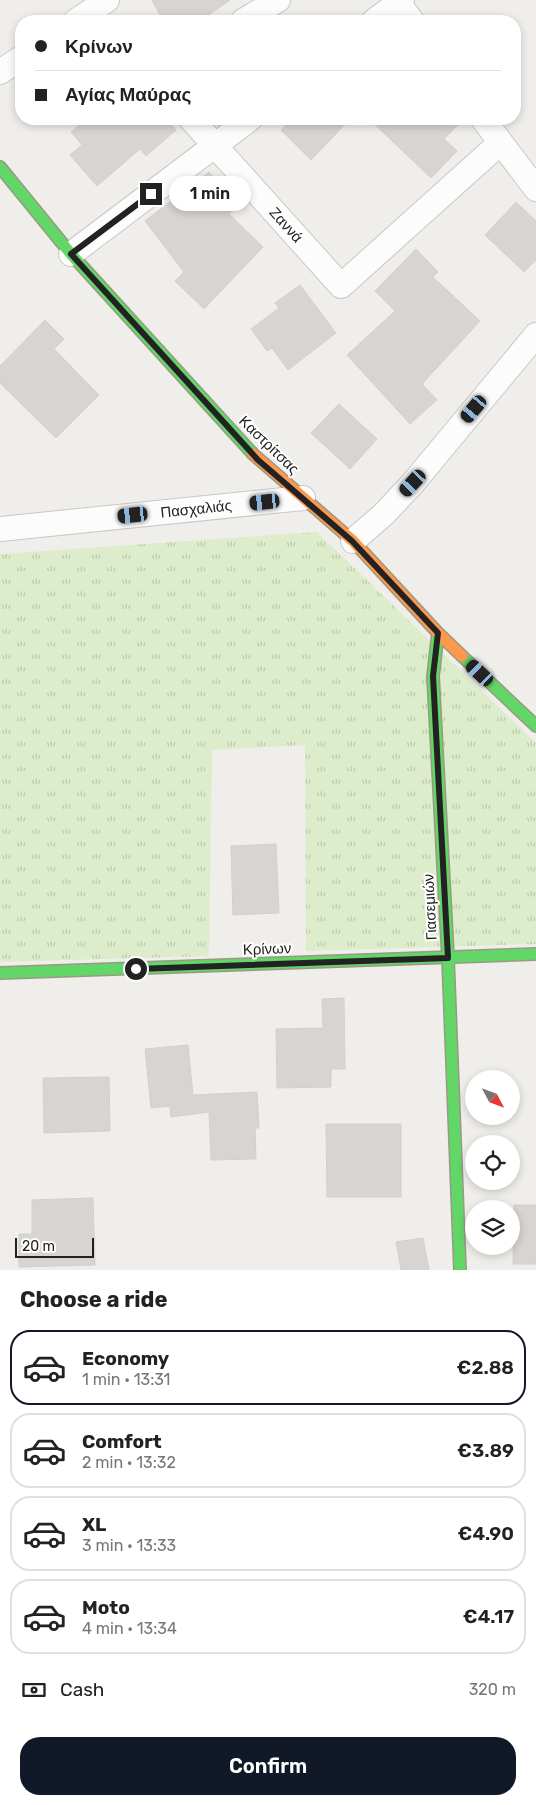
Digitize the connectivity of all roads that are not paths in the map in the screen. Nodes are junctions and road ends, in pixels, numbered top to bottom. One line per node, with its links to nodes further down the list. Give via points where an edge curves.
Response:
1 (107, 0): 4 (street)
2 (278, 0): 5 (street)
3 (398, 1): 6 (street); 7 (street)
4 (85, 15)
5 (254, 15)
6 (381, 15)
7 (408, 15)
8 (15, 62): 9 (street)
9 (0, 72)
10 (196, 125): 14 (street, Ζαννά)
11 (242, 125): 14 (street)
12 (487, 125): 13 (street)
13 (500, 143): 14 (street, Ζαννά, via 342,286); 16 (street)
14 (215, 146): 17 (street)
15 (0, 167): 17 (street, Καστρίτσας)
16 (536, 189)
17 (71, 254): 19 (street, Καστρίτσας, via 258,460)
18 (536, 335): 21 (street, via 413,483)
19 (303, 498): 20 (street, Πασχαλιάς); 21 (street, Καστρίτσας)
20 (0, 529)
21 (352, 541): 22 (street, Καστρίτσας)
22 (438, 633): 23 (street, Καστρίτσας); 25 (street, Γιασεμιών, via 433,676)
23 (536, 726)
24 (536, 954): 25 (street, Κρίνων)
25 (448, 958): 26 (street, Κρίνων); 27 (street, Γιασεμιών)
26 (0, 974)
27 (460, 1270)

